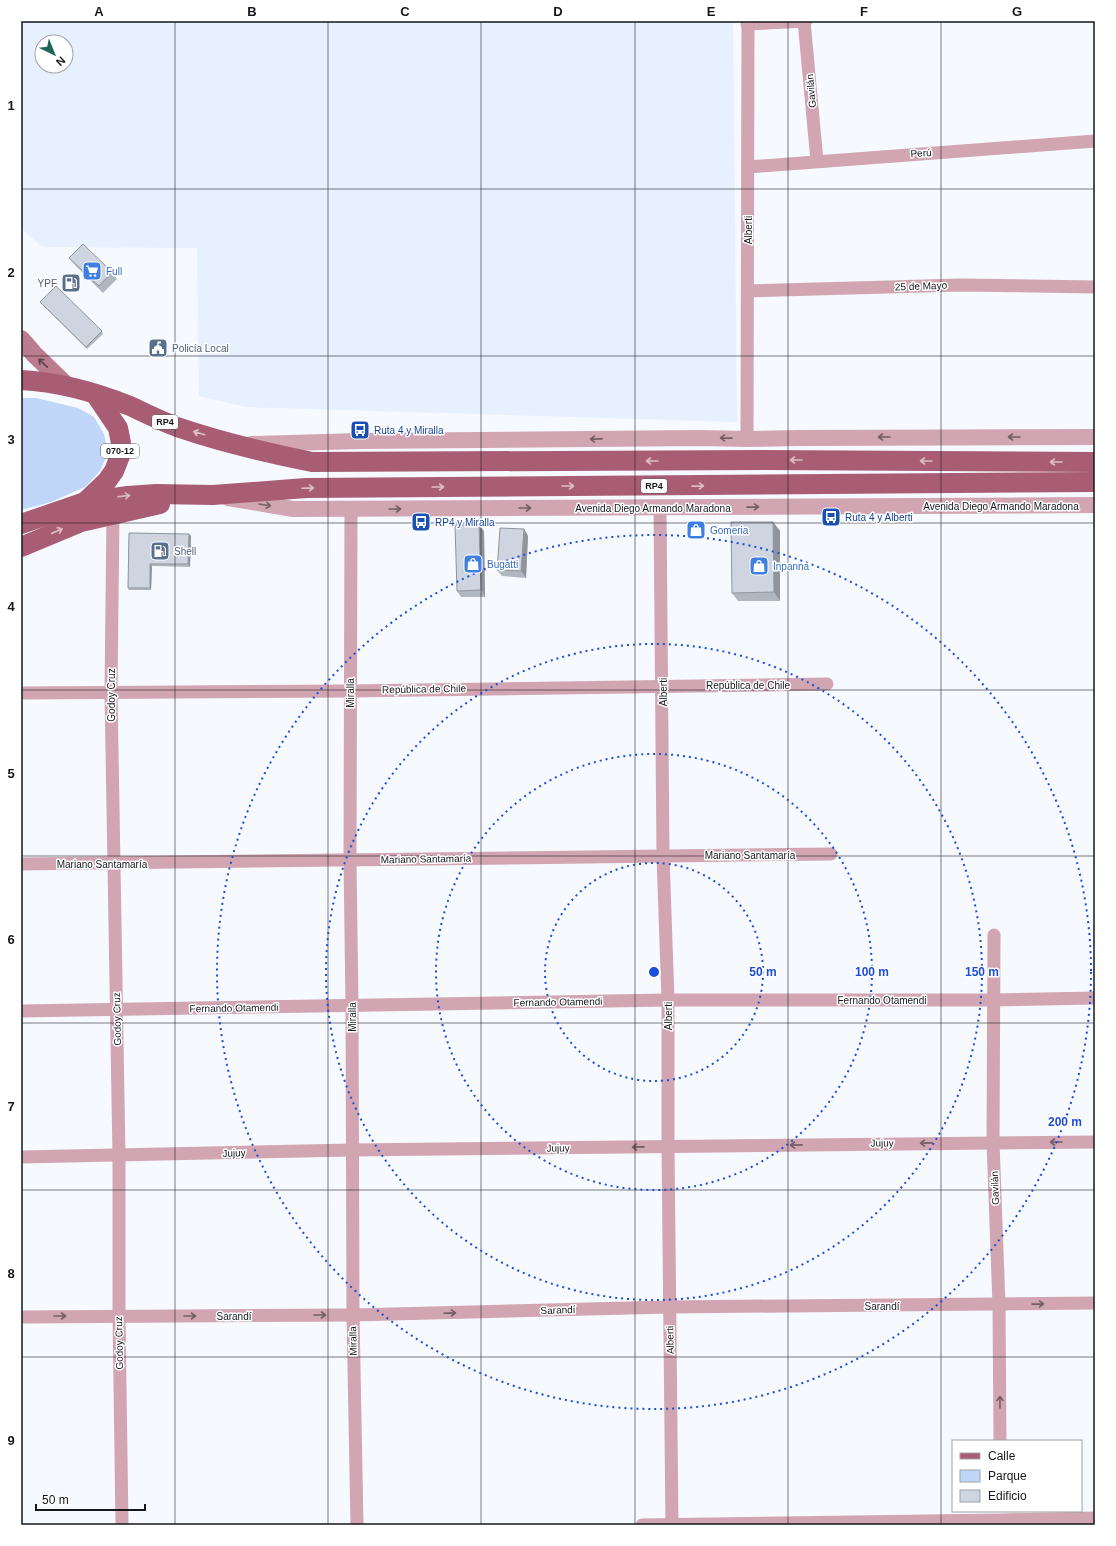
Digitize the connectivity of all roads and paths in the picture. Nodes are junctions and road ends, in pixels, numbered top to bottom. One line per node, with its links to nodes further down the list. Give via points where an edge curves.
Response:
1 (805, 21): 2 (street); 4 (street, Gavilán)
2 (747, 22): 5 (street, Alberti)
3 (1095, 141): 4 (street, Perú)
4 (817, 161): 5 (street, Perú)
5 (748, 167): 7 (street, Alberti)
6 (1095, 287): 7 (street, 25 de Mayo, via 960,285)
7 (748, 291): 13 (street, Alberti)
8 (21, 339): 10 (main road, one-way to 8)
9 (21, 380): 10 (main road, RP4)
10 (66, 385): 11 (main road, RP4)
11 (95, 394): 14 (main road, RP4, one-way to 11, via 177,427); 18 (main road, 070-12, via 118,428 120,456 107,481)
12 (1095, 437): 13 (street, one-way to 13)
13 (747, 439): 14 (street, one-way to 14)
14 (237, 444): 15 (main road, RP4, one-way to 14, via 763,460 340,463 312,462)
15 (1095, 462)
16 (1095, 482): 17 (main road, Avenida Diego Armando Maradona / RP4, one-way to 16, via 306,488)
17 (206, 495): 18 (main road, Avenida Diego Armando Maradona / RP4, one-way to 17, via 156,494); 21 (street, Avenida Diego Armando Maradona, one-way to 21, via 293,509); 22 (main road)
18 (85, 502): 23 (main road, RP4)
19 (1095, 505): 20 (street, Avenida Diego Armando Maradona, one-way to 19)
20 (660, 508): 21 (street, Avenida Diego Armando Maradona, one-way to 20); 26 (street, Alberti)
21 (351, 509): 27 (street, Miralla)
22 (113, 513): 24 (main road, one-way to 22, via 69,526); 28 (street, Godoy Cruz)
23 (21, 524)
24 (21, 547)
25 (827, 684): 26 (street, República de Chile)
26 (663, 686): 27 (street, República de Chile); 31 (street, Alberti)
27 (350, 690): 28 (street, República de Chile); 32 (street, Miralla)
28 (110, 692): 29 (street, República de Chile); 34 (street, Godoy Cruz)
29 (21, 693)
30 (831, 854): 31 (street, Mariano Santamaría)
31 (663, 856): 32 (street, Mariano Santamaría); 37 (street, Alberti)
32 (350, 860): 34 (street, Mariano Santamaría); 39 (street, Miralla)
33 (21, 864): 34 (street, Mariano Santamaría)
34 (114, 864): 40 (street, Godoy Cruz)
35 (994, 935): 38 (street, Gavilán)
36 (1095, 998): 38 (street, Fernando Otamendi)
37 (668, 1000): 38 (street, Fernando Otamendi); 39 (street, Fernando Otamendi); 44 (street, Alberti)
38 (993, 1000): 42 (street, Gavilán)
39 (352, 1006): 40 (street, Fernando Otamendi); 45 (street, Miralla)
40 (117, 1010): 41 (street, Fernando Otamendi); 46 (street, Godoy Cruz)
41 (21, 1011)
42 (994, 1142): 43 (street, Jujuy, one-way to 42); 44 (street, Jujuy, one-way to 44); 49 (street, Gavilán)
43 (1095, 1142)
44 (668, 1147): 45 (street, Jujuy, one-way to 45); 50 (street, Alberti)
45 (352, 1150): 46 (street, Jujuy); 51 (street, Miralla)
46 (119, 1156): 47 (street, Jujuy); 52 (street, Godoy Cruz)
47 (21, 1157)
48 (1095, 1303): 49 (street, Sarandí, one-way to 48)
49 (999, 1305): 50 (street, Sarandí); 54 (street, Gavilán, one-way to 49)
50 (669, 1307): 51 (street, Sarandí, one-way to 50); 60 (street, Alberti)
51 (353, 1315): 52 (street, Sarandí, one-way to 51); 58 (street, Miralla)
52 (119, 1316): 53 (street, Sarandí, one-way to 52); 57 (street, Godoy Cruz)
53 (21, 1317)
54 (1000, 1440)
55 (1095, 1518): 56 (street)
56 (1000, 1519): 60 (street)
57 (122, 1525)
58 (357, 1525)
59 (642, 1525): 60 (street)
60 (672, 1525)

